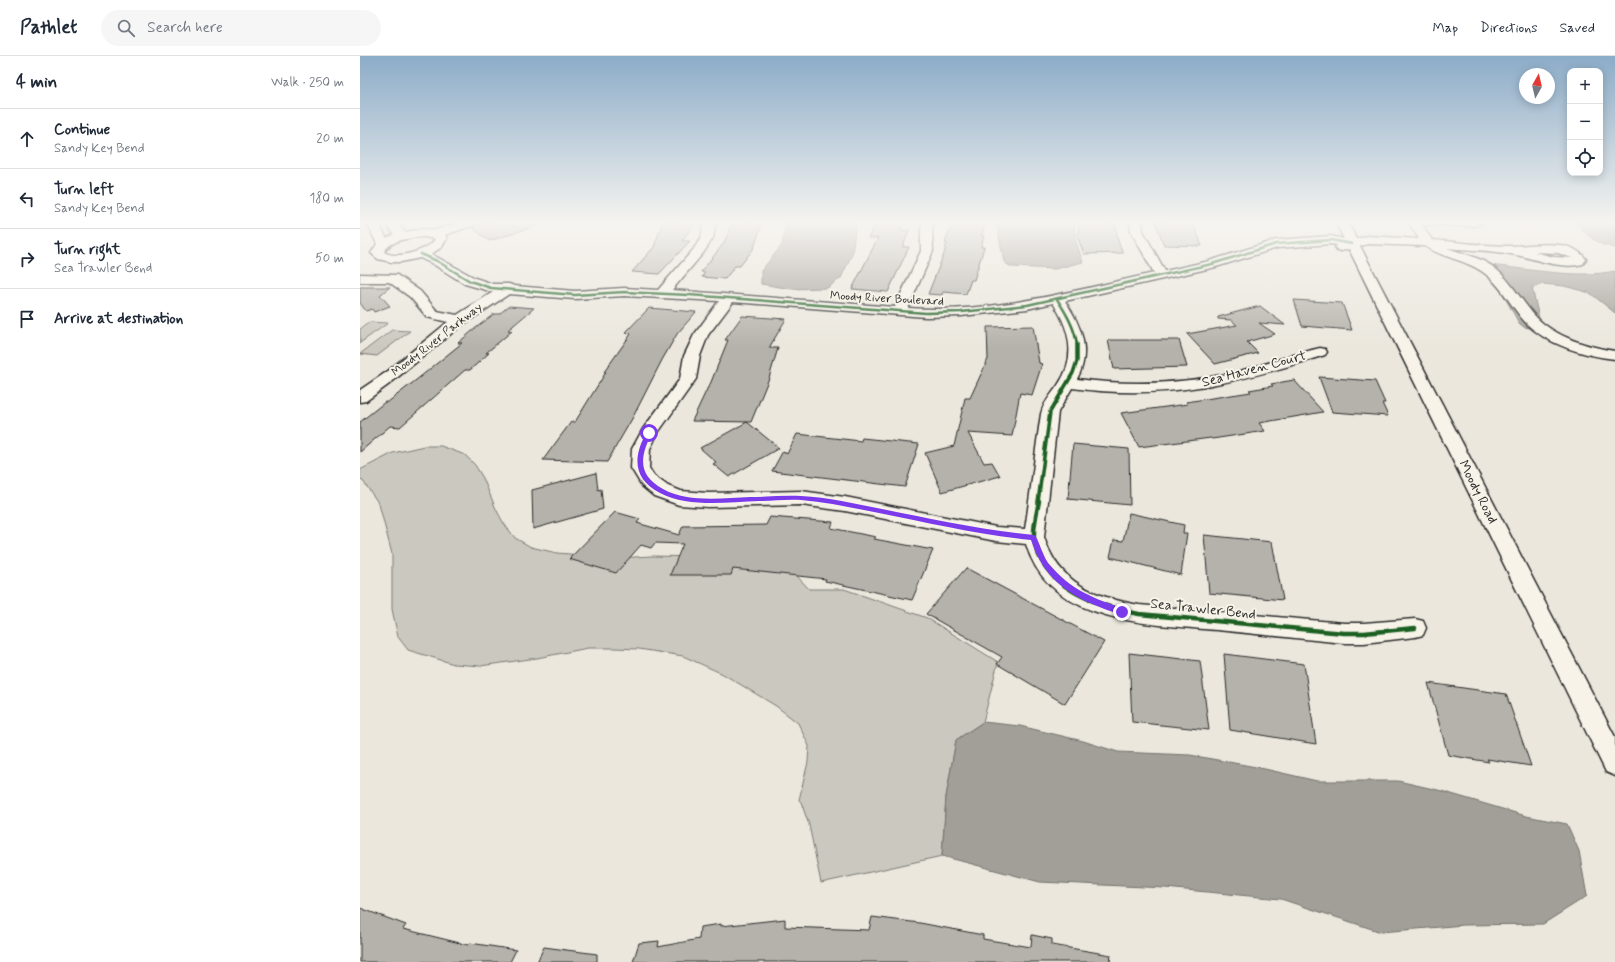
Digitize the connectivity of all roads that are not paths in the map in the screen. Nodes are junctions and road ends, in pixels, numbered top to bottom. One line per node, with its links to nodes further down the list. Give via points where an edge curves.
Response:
1 (440, 263): 11 (street, Moody River Boulevard, via 470,281 491,288)
2 (688, 263): 12 (street)
3 (921, 263): 15 (street)
4 (1155, 263): 9 (street)
5 (1215, 263): 9 (street, Moody River Boulevard)
6 (1362, 263): 23 (street, Moody Road)
7 (1477, 263): 18 (street, via 1493,273 1532,321 1549,333 1574,345)
8 (476, 269): 11 (street, Moody River Boulevard)
9 (1161, 275): 14 (street, Moody River Boulevard)
10 (360, 278): 16 (street, via 392,278 415,294 432,314)
11 (510, 287): 12 (street, Moody River Boulevard, via 575,295 624,292); 16 (street, Moody River Parkway)
12 (661, 294): 13 (street, Moody River Boulevard)
13 (729, 298): 15 (street, Moody River Boulevard); 21 (street, via 701,335 692,356 688,379 649,433 641,449 640,468 648,481 661,491 679,498 801,498 845,504 996,534)
14 (1057, 299): 15 (street, Moody River Boulevard, via 961,312); 19 (street, Sea Trawler Bend, via 1074,325 1077,341 1075,368)
15 (900, 311)
16 (460, 320): 20 (street, Moody River Parkway, via 400,369)
17 (1320, 352): 19 (street, Sea Haven Court, via 1242,375 1195,384 1119,389)
18 (1615, 355)
19 (1068, 383): 21 (street, Sea Trawler Bend, via 1055,400 1050,412)
20 (360, 397)
21 (1034, 537): 22 (street, Sea Trawler Bend, via 1039,554 1061,582 1081,596 1109,608 1139,614 1329,633 1364,633)
22 (1415, 628)
23 (1615, 763)

